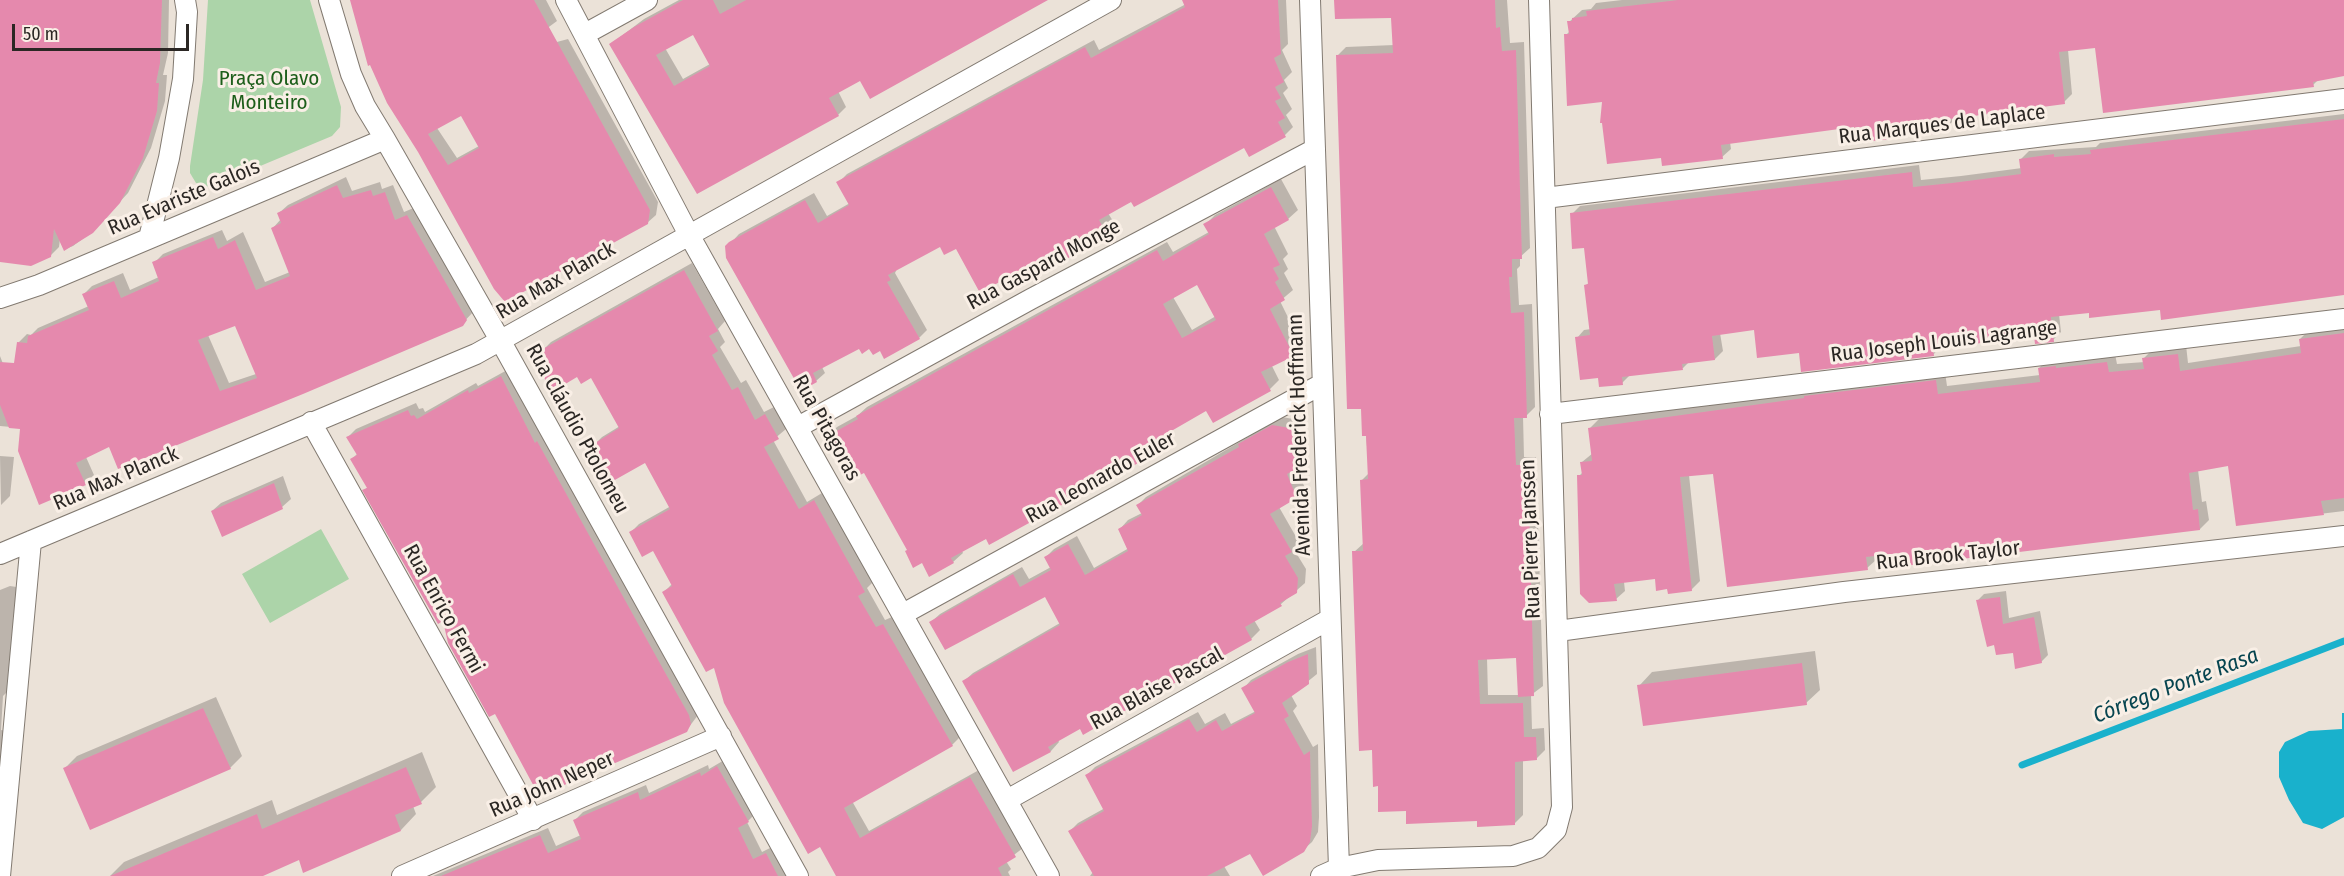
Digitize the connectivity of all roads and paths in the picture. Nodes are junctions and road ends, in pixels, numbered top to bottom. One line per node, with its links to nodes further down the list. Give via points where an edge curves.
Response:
1 (185, 0): 14 (street, via 183,79 170,158)
2 (328, 0): 10 (street, Rua Cláudio Ptolomeu, via 364,106)
3 (566, 0): 8 (street, Rua Pitagoras)
4 (647, 0): 8 (street)
5 (1111, 0): 13 (street, Rua Max Planck)
6 (1310, 0): 11 (street, Avenida Frederick Hoffmann)
7 (1539, 0): 12 (street, Rua Pierre Janssen)
8 (585, 34): 13 (street, Rua Pitagoras)
9 (2344, 99): 12 (street, Rua Marques de Laplace)
10 (386, 139): 14 (street, Rua Evariste Galois); 17 (street, Rua Cláudio Ptolomeu)
11 (1315, 149): 18 (street, Avenida Frederick Hoffmann); 21 (street, Rua Gaspard Monge)
12 (1545, 198): 19 (street, Rua Pierre Janssen)
13 (688, 233): 17 (street, Rua Max Planck); 21 (street, Rua Pitagoras)
14 (149, 238): 15 (street, Rua Evariste Galois)
15 (0, 298)
16 (2344, 319): 19 (street, Rua Joseph Louis Lagrange)
17 (500, 340): 20 (street, Rua Max Planck, via 476,354); 28 (street, Rua Cláudio Ptolomeu)
18 (1322, 384): 25 (street, Rua Leonardo Euler); 26 (street, Avenida Frederick Hoffmann)
19 (1550, 414): 27 (street, Rua Pierre Janssen)
20 (311, 422): 23 (street, Rua Max Planck); 30 (street, Rua Enrico Fermi)
21 (798, 427): 25 (street, Rua Pitagoras)
22 (2344, 536): 27 (street, Rua Brook Taylor, via 1844,592)
23 (31, 541): 24 (street, Rua Max Planck); 32 (street)
24 (0, 554)
25 (903, 614): 29 (street, Rua Pitagoras)
26 (1330, 619): 29 (street, Rua Blaise Pascal); 31 (street, Avenida Frederick Hoffmann)
27 (1558, 631): 31 (street, Rua Pierre Janssen, via 1562,807 1556,830 1538,848 1513,856 1378,860)
28 (721, 736): 30 (street, Rua John Neper); 34 (street, Rua Cláudio Ptolomeu)
29 (1007, 800): 35 (street, Rua Pitagoras)
30 (533, 820): 33 (street, Rua John Neper)
31 (1339, 868): 36 (street, Rua Pierre Janssen)
32 (0, 876)
33 (402, 876)
34 (798, 876)
35 (1049, 876)
36 (1321, 876)

